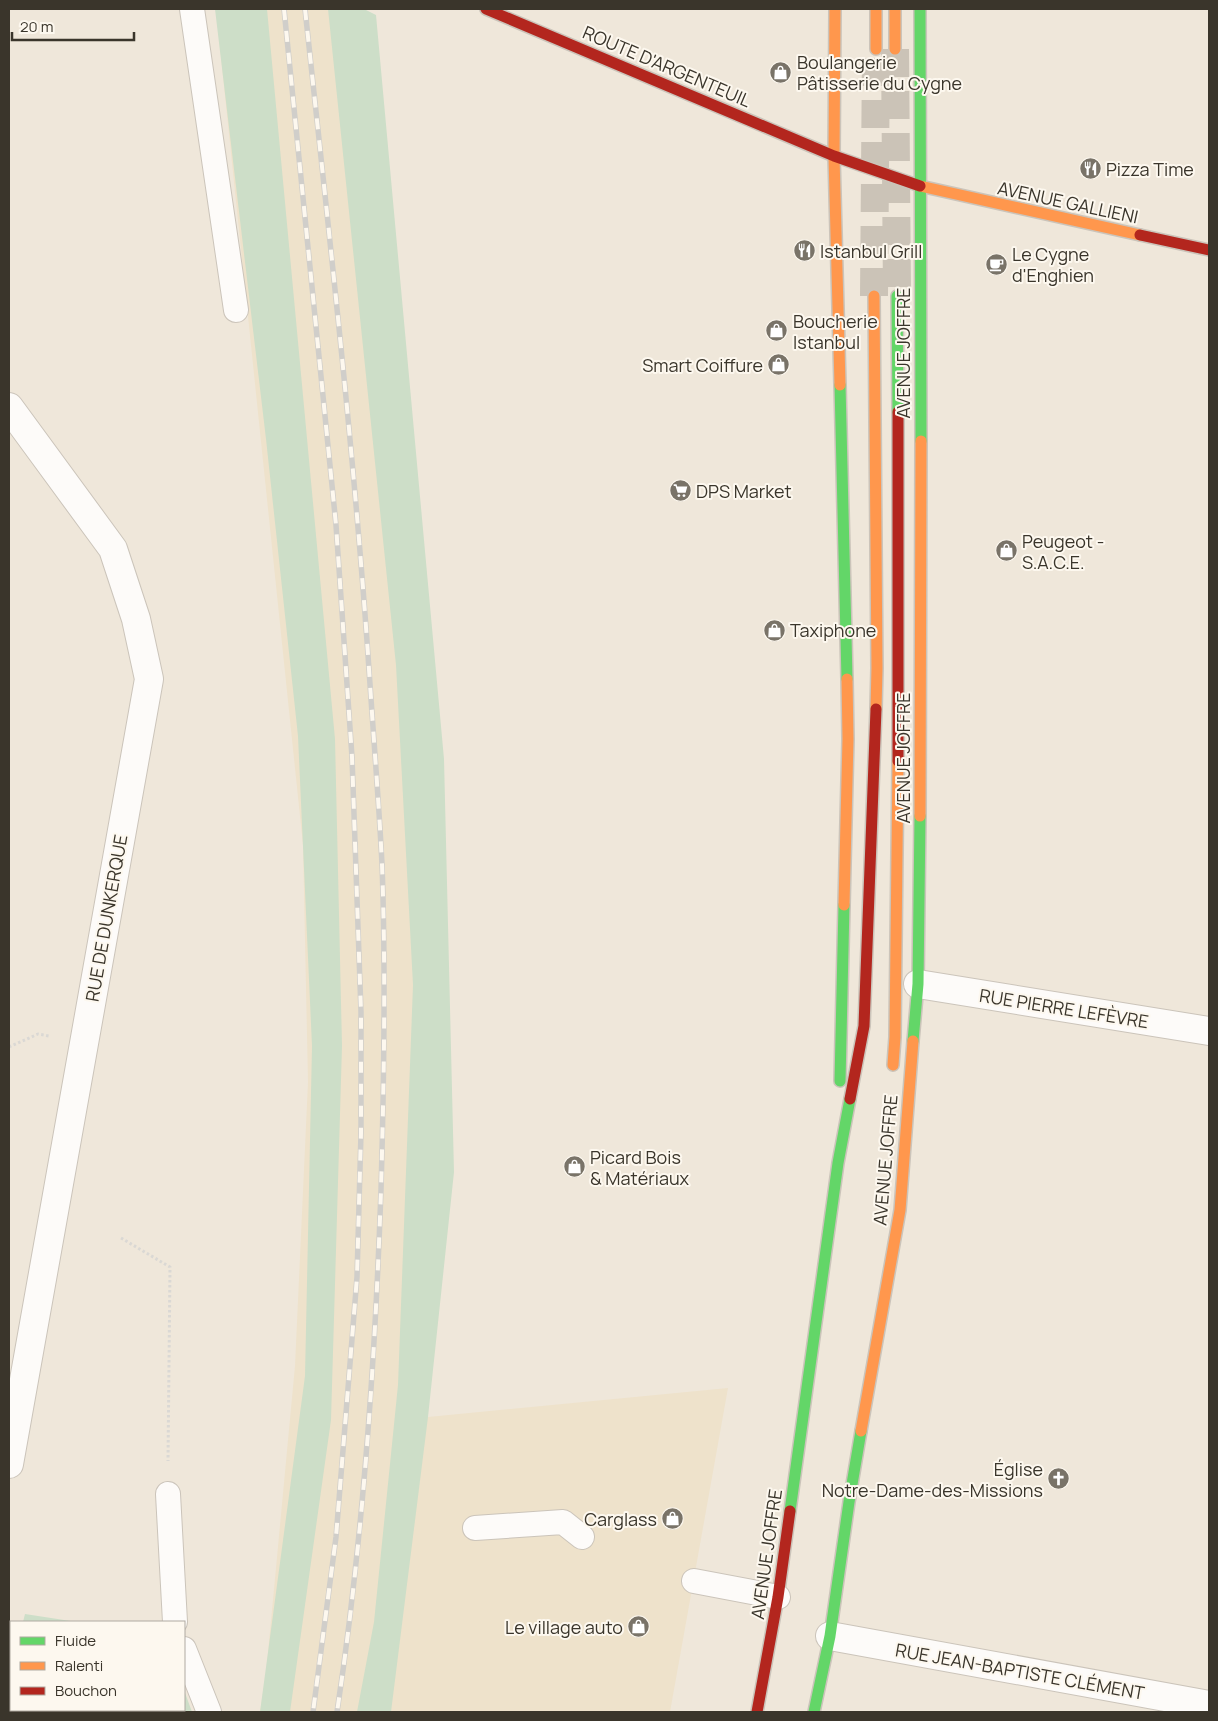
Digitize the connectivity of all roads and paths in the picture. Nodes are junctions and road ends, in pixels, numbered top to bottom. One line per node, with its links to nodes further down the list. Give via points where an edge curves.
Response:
1 (192, 9): 14 (lane)
2 (486, 9): 9 (main road, ROUTE D'ARGENTEUIL)
3 (835, 9): 9 (main road, AVENUE JOFFRE)
4 (876, 9): 7 (main road)
5 (895, 9): 8 (main road)
6 (920, 9): 10 (main road, AVENUE JOFFRE)
7 (876, 49)
8 (895, 49)
9 (834, 156): 10 (main road, ROUTE D'ARGENTEUIL); 21 (main road, AVENUE JOFFRE, via 848,739)
10 (920, 186): 11 (main road, AVENUE GALLIENI); 16 (main road, AVENUE JOFFRE)
11 (1209, 250)
12 (874, 296): 21 (main road, AVENUE JOFFRE, via 876,668 872,842 864,1026)
13 (897, 296): 20 (main road, AVENUE JOFFRE, via 899,667)
14 (236, 310)
15 (9, 407): 18 (street, RUE DE DUNKERQUE, via 113,548 136,619 149,679)
16 (918, 984): 17 (street, RUE PIERRE LEFÈVRE); 26 (main road, AVENUE JOFFRE, via 900,1210)
17 (1209, 1031)
18 (84, 1045): 19 (path, via 38,1034); 24 (street, RUE DE DUNKERQUE)
19 (9, 1047)
20 (893, 1076)
21 (838, 1163): 30 (main road, AVENUE JOFFRE)
22 (121, 1238): 25 (path, via 170,1266)
23 (870, 1312): 26 (main road, AVENUE JOFFRE)
24 (9, 1464)
25 (168, 1494): 31 (lane)
26 (849, 1502): 32 (main road, AVENUE JOFFRE)
27 (474, 1528): 28 (lane, via 563,1522)
28 (582, 1537)
29 (694, 1581): 30 (lane)
30 (778, 1597): 36 (main road, AVENUE JOFFRE)
31 (174, 1621)
32 (830, 1636): 34 (street, RUE JEAN-BAPTISTE CLÉMENT); 37 (main road, AVENUE JOFFRE)
33 (185, 1652): 35 (lane)
34 (1209, 1705)
35 (209, 1712)
36 (757, 1712)
37 (814, 1712)

